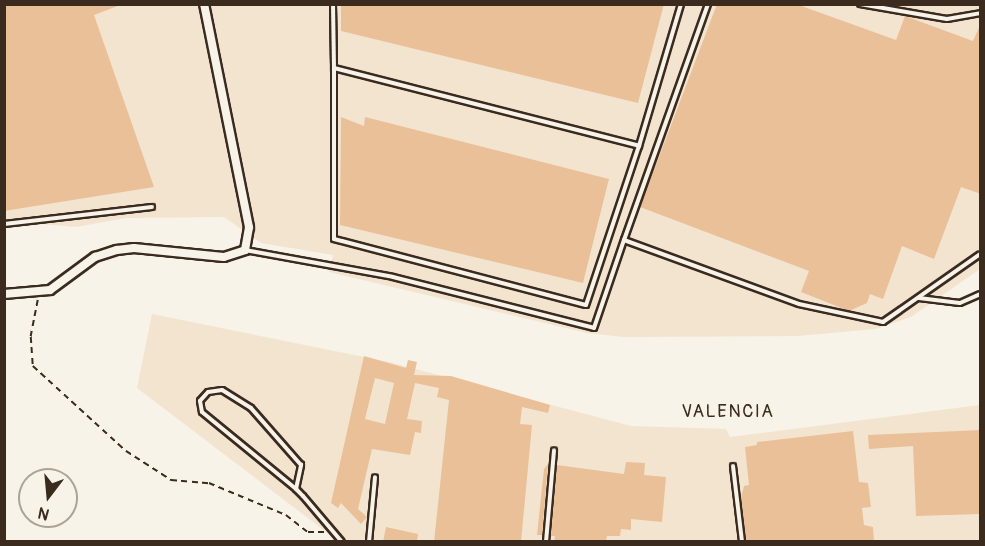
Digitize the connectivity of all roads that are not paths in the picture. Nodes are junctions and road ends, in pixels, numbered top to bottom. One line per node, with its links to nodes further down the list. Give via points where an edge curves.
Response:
1 (204, 4): 12 (street, via 249,227)
2 (333, 4): 7 (lane)
3 (681, 4): 8 (lane)
4 (708, 4): 11 (lane)
5 (860, 4): 6 (lane, via 947,19)
6 (981, 13)
7 (334, 68): 8 (lane); 8 (lane, via 334,239 409,259 586,304)
8 (639, 146)
9 (152, 207): 10 (lane)
10 (4, 224)
11 (624, 240): 12 (lane, via 594,328 393,277); 16 (lane, via 799,304 883,322)
12 (245, 250): 14 (street, via 224,257 134,248 117,250 95,257 42,292)
13 (981, 254): 16 (lane)
14 (4, 294)
15 (981, 294): 16 (lane, via 960,303)
16 (918, 298)
17 (554, 450): 23 (lane)
18 (733, 466): 24 (lane)
19 (375, 477): 22 (lane)
20 (296, 489): 20 (lane, via 301,465 251,408 222,390 208,392 200,401 202,412); 21 (lane, via 334,527)
21 (342, 542)
22 (369, 542)
23 (546, 542)
24 (742, 542)

